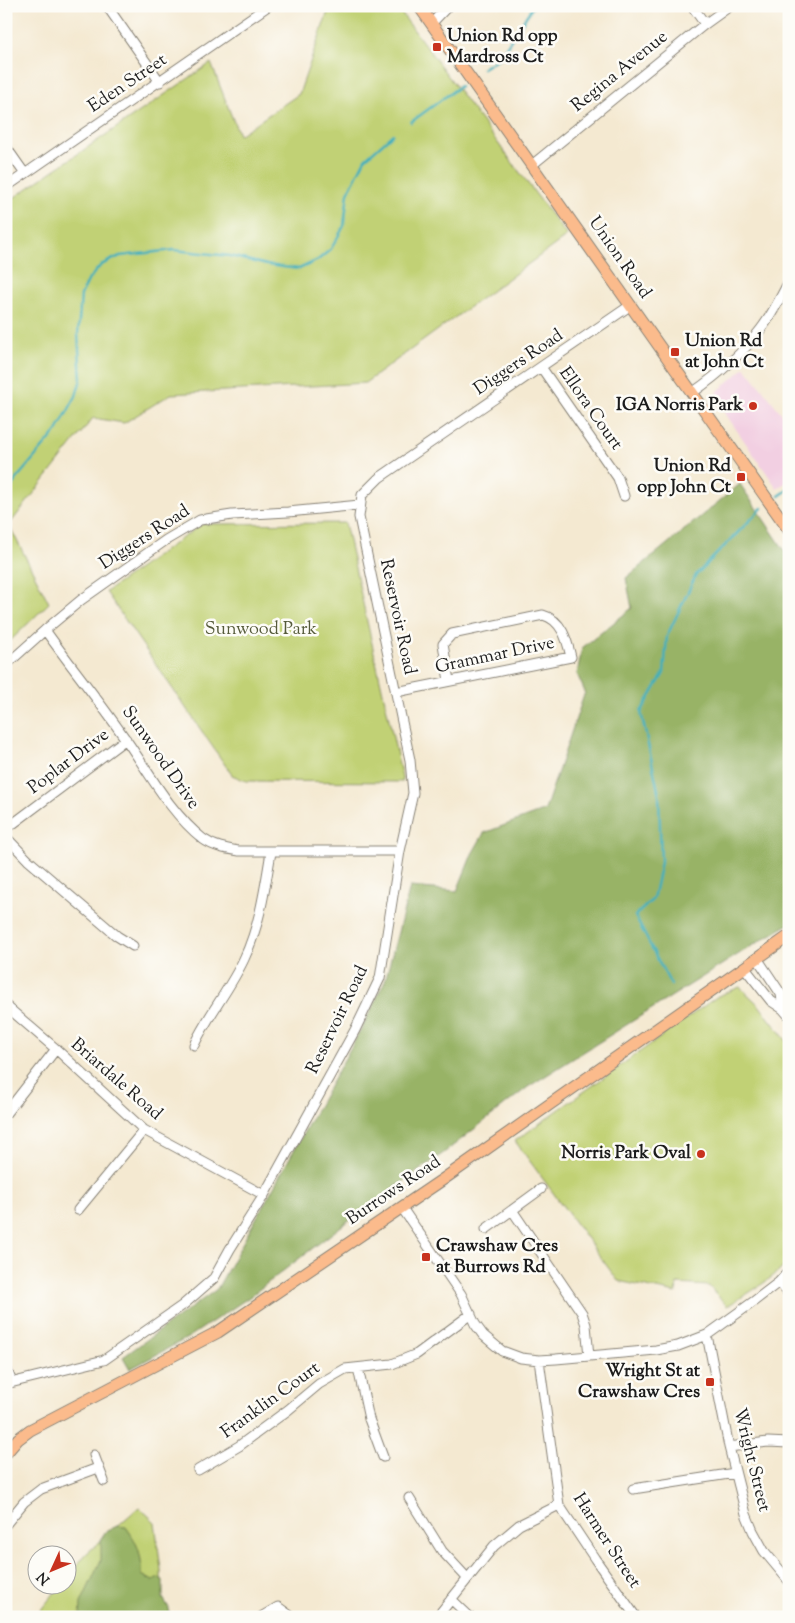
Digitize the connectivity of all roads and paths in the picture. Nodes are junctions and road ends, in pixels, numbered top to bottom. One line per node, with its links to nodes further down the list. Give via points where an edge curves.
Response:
1 (107, 6): 9 (street)
2 (268, 6): 9 (street, Eden Street)
3 (420, 6): 7 (main road, Union Road)
4 (448, 6): 7 (street)
5 (692, 6): 8 (street)
6 (730, 6): 8 (street, Regina Avenue)
7 (432, 23): 11 (main road, Union Road)
8 (705, 24): 11 (street, Regina Avenue)
9 (160, 82): 12 (street, Eden Street)
10 (6, 148): 12 (street)
11 (532, 165): 15 (main road, Union Road)
12 (25, 174): 13 (street, Eden Street)
13 (6, 187)
14 (789, 281): 17 (street, via 762,328 741,353)
15 (631, 305): 16 (street, Diggers Road); 17 (main road, Union Road)
16 (541, 367): 18 (street, Ellora Court, via 618,478); 19 (street, Diggers Road, via 379,478 362,495)
17 (692, 393): 21 (main road, Union Road)
18 (624, 496)
19 (360, 505): 20 (street, Diggers Road); 22 (street, Diggers Road, via 232,514 200,520 81,600)
20 (359, 517): 25 (street, Reservoir Road)
21 (789, 530)
22 (45, 630): 23 (street, Diggers Road); 26 (street, Sunwood Drive)
23 (6, 665)
24 (449, 682): 24 (street, Grammar Drive, via 443,644 452,634 543,615 550,617 566,636 570,657); 25 (street, Grammar Drive)
25 (396, 692): 29 (street, Reservoir Road, via 410,760 413,793)
26 (126, 739): 27 (street, Poplar Drive); 30 (street, Sunwood Drive, via 175,811 205,840 221,848)
27 (6, 829)
28 (6, 837): 32 (street, via 28,860)
29 (400, 851): 30 (street, Sunwood Drive); 42 (street, Reservoir Road, via 380,978)
30 (270, 852): 37 (street, via 261,913 244,959)
31 (789, 936): 33 (main road, Burrows Road)
32 (133, 946)
33 (757, 958): 34 (main road, Burrows Road); 36 (street, via 782,994)
34 (744, 967): 36 (street, via 771,1001); 43 (main road, Burrows Road)
35 (6, 1006): 38 (street, Briardale Road)
36 (786, 1013)
37 (194, 1045)
38 (56, 1049): 39 (street); 40 (street, Briardale Road)
39 (6, 1113)
40 (144, 1130): 42 (street, Briardale Road); 44 (street)
41 (540, 1189): 45 (street)
42 (264, 1195): 56 (street, Reservoir Road, via 214,1278 183,1305 104,1360)
43 (402, 1208): 50 (street, via 461,1294); 59 (main road, Burrows Road, via 218,1332 30,1430)
44 (78, 1210)
45 (512, 1210): 46 (street); 52 (street, via 582,1313)
46 (486, 1229)
47 (789, 1271): 48 (street)
48 (778, 1282): 49 (street); 51 (street)
49 (789, 1294)
50 (471, 1314): 53 (street, via 483,1335 502,1351); 55 (street, Franklin Court, via 417,1354 392,1364)
51 (707, 1336): 52 (street, via 678,1346); 58 (street, Wright Street)
52 (589, 1356): 53 (street)
53 (539, 1360): 68 (street, Harmer Street)
54 (6, 1368): 56 (street)
55 (358, 1368): 61 (street, via 369,1419); 63 (street, Franklin Court, via 345,1369 320,1384 239,1446)
56 (9, 1383)
57 (789, 1443): 58 (street)
58 (729, 1447): 64 (street, Wright Street)
59 (6, 1453)
60 (94, 1455): 62 (street)
61 (383, 1457)
62 (98, 1468): 65 (street); 69 (street, via 41,1488)
63 (198, 1470)
64 (735, 1473): 66 (street); 71 (street, Wright Street, via 753,1531 764,1551)
65 (104, 1481)
66 (633, 1489)
67 (409, 1498): 70 (street, via 442,1551)
68 (560, 1505): 70 (street, via 519,1525 494,1546); 77 (street, Harmer Street)
69 (6, 1524)
70 (468, 1578): 72 (street)
71 (789, 1581)
72 (452, 1599): 75 (street); 76 (street)
73 (261, 1617): 74 (street, via 278,1607)
74 (292, 1617)
75 (437, 1617)
76 (470, 1617)
77 (636, 1617)

